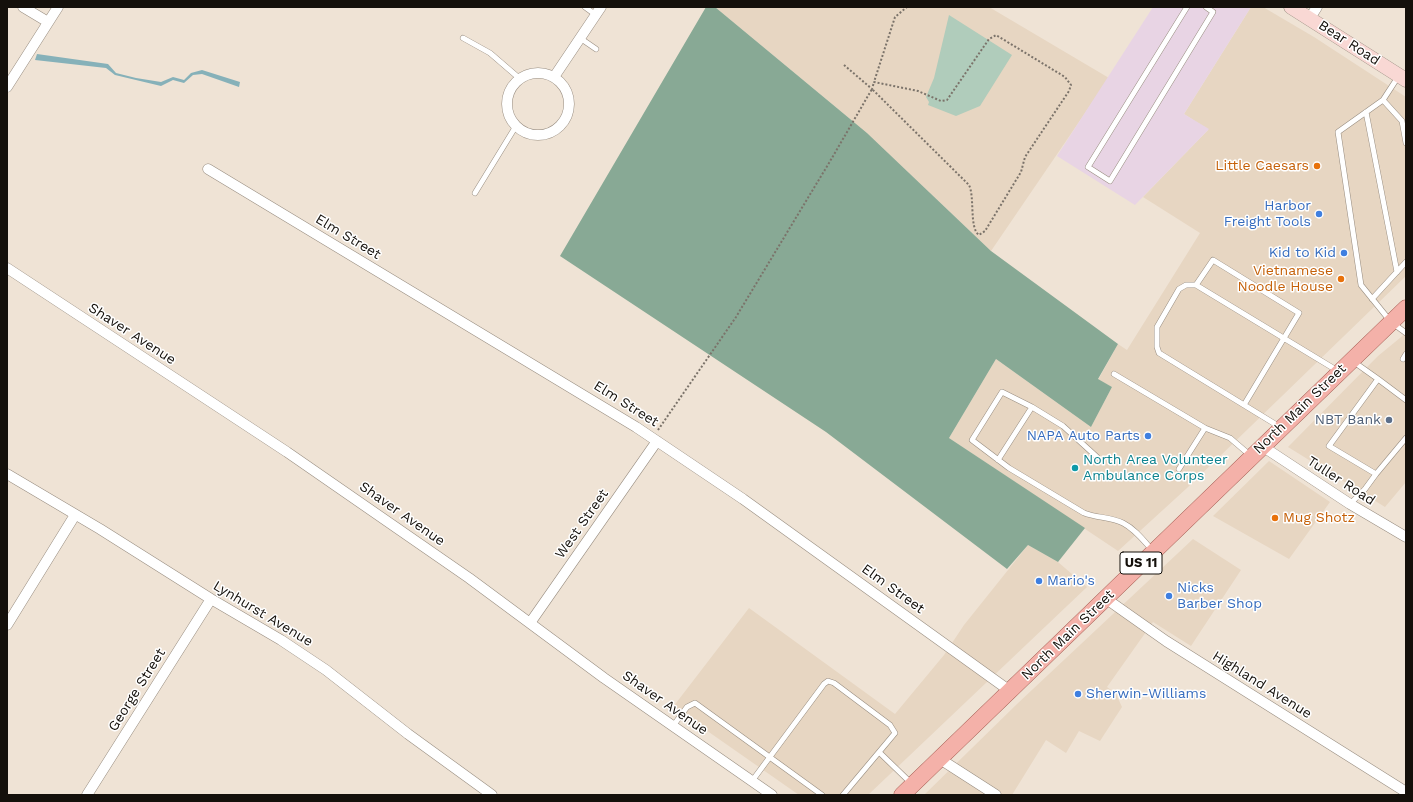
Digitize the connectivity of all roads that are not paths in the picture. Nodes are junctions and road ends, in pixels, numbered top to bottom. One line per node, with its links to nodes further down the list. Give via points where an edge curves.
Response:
1 (23, 7): 9 (street)
2 (58, 7): 9 (street)
3 (585, 7): 7 (lane)
4 (1187, 7): 5 (lane, via 1088,167 1110,181 1213,12)
5 (1206, 7)
6 (1291, 7): 8 (main road, Bear Road)
7 (599, 11): 11 (street)
8 (1313, 13): 14 (main road, Bear Road)
9 (48, 22): 16 (street)
10 (463, 38): 15 (lane, via 490,53)
11 (580, 38): 12 (lane); 13 (street)
12 (596, 49)
13 (554, 77): 15 (street, via 543,72 530,73); 19 (street, via 563,85 569,96 565,120 557,129 546,134 533,135)
14 (1403, 77): 17 (lane)
15 (519, 78): 19 (street, via 511,87 507,99 507,111)
16 (7, 87)
17 (1383, 100): 18 (lane); 20 (lane, via 1402,121)
18 (1366, 112): 25 (lane); 27 (lane, via 1338,132 1361,285)
19 (516, 126): 22 (lane)
20 (1406, 142)
21 (208, 169): 42 (street, Elm Street)
22 (475, 193)
23 (1406, 262): 25 (lane)
24 (7, 268): 55 (street, Shaver Avenue, via 287,452)
25 (1397, 272): 27 (lane)
26 (1196, 285): 31 (lane); 31 (lane, via 1213,260 1299,313); 37 (lane, via 1186,285 1179,289 1157,327 1156,347 1159,353)
27 (1372, 299): 29 (lane)
28 (1406, 308): 29 (main road, North Main Street / US 11)
29 (1391, 322): 30 (lane); 32 (main road, North Main Street / US 11)
30 (1406, 333)
31 (1285, 339): 33 (lane); 37 (lane)
32 (1351, 361): 33 (main road, North Main Street / US 11); 35 (lane)
33 (1339, 372): 40 (main road, North Main Street / US 11)
34 (1114, 374): 39 (lane)
35 (1378, 379): 36 (lane); 48 (lane, via 1329,446)
36 (1406, 400)
37 (1244, 405): 40 (lane)
38 (1032, 406): 44 (lane, via 1063,426); 45 (lane); 45 (lane, via 1002,392 972,440)
39 (1205, 428): 43 (lane); 46 (lane)
40 (1281, 428): 43 (main road, North Main Street / US 11)
41 (1406, 438): 48 (lane)
42 (654, 439): 55 (street, West Street); 57 (street, Elm Street, via 743,499)
43 (1257, 451): 49 (street, Tuller Road); 52 (main road, North Main Street / US 11)
44 (1097, 457)
45 (998, 460): 52 (lane, via 1084,513 1123,523 1138,534)
46 (1179, 469)
47 (7, 474): 50 (street, Lynhurst Avenue)
48 (1376, 474): 49 (lane)
49 (1350, 504): 51 (street, Tuller Road)
50 (75, 515): 54 (street, Lynhurst Avenue); 56 (street)
51 (1406, 537)
52 (1153, 551): 53 (main road, North Main Street / US 11)
53 (1105, 598): 57 (main road, North Main Street / US 11); 64 (street, Highland Avenue, via 1172,646)
54 (211, 599): 66 (street, George Street); 67 (street, Lynhurst Avenue, via 326,670)
55 (530, 623): 58 (street, Shaver Avenue)
56 (7, 625)
57 (1010, 691): 61 (main road, North Main Street / US 11)
58 (673, 726): 60 (lane, via 687,707 695,703); 62 (street, Shaver Avenue)
59 (880, 753): 60 (lane, via 895,733 894,729 828,681); 63 (lane); 69 (lane)
60 (770, 758): 62 (lane); 68 (lane)
61 (940, 759): 63 (main road, North Main Street / US 11); 70 (street)
62 (752, 781): 65 (street, Shaver Avenue)
63 (908, 790)
64 (1406, 792)
65 (770, 794)
66 (87, 795)
67 (492, 795)
68 (822, 795)
69 (843, 795)
70 (996, 795)

